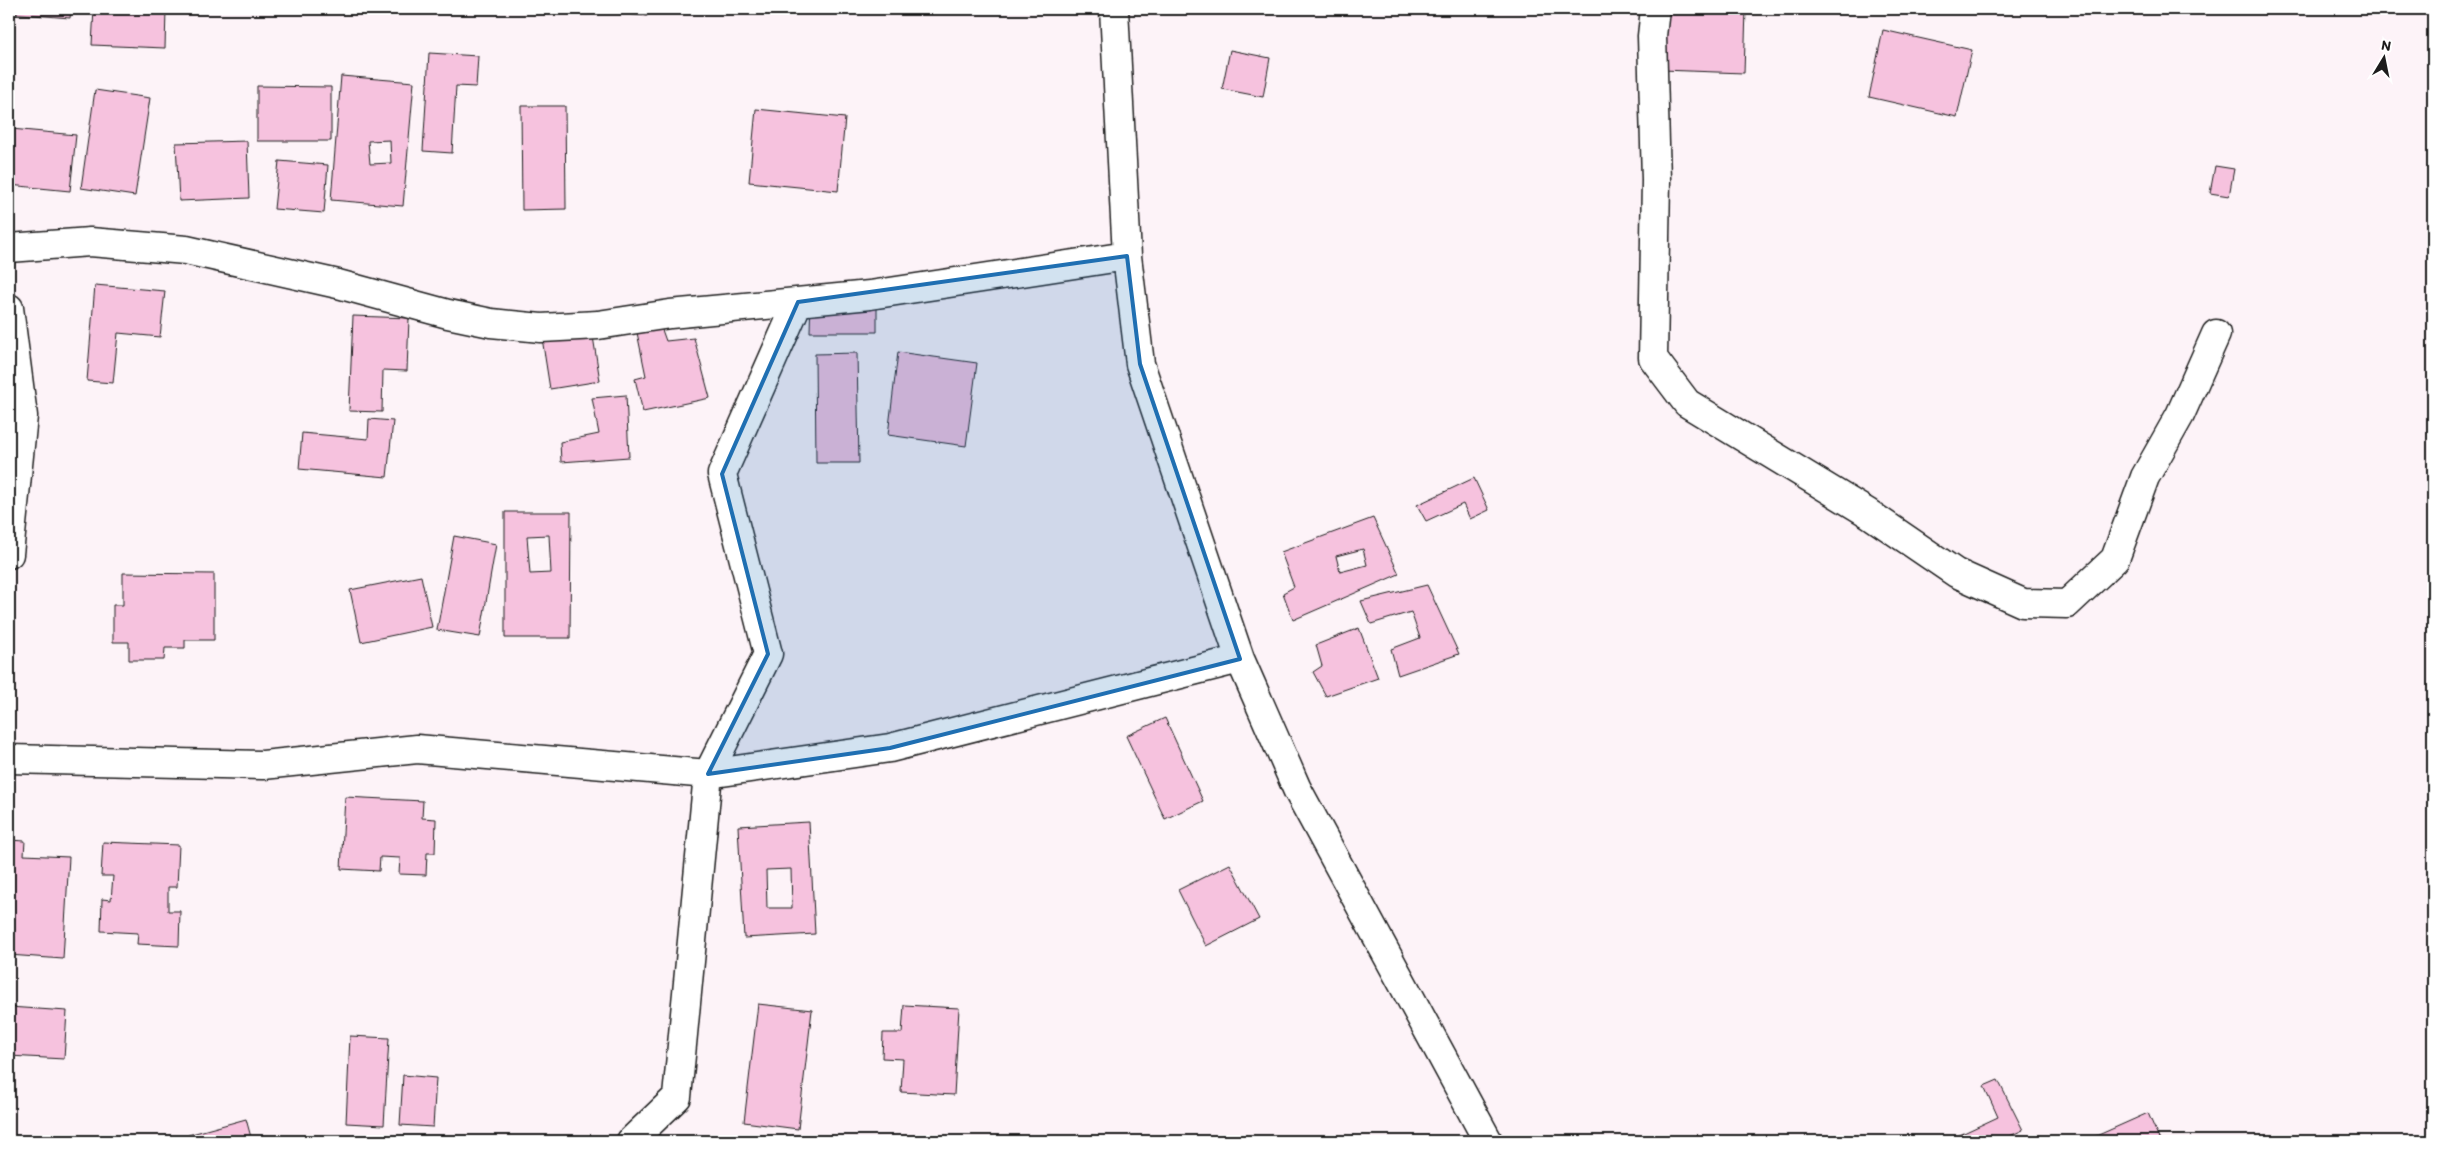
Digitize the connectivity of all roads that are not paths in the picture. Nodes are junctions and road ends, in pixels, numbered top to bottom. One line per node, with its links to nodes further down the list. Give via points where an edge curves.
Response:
1 (1114, 9): 4 (street)
2 (1655, 9): 7 (street, via 1652,36 1656,180 1653,358 1687,403 1868,513 1956,573 2023,603 2067,604 2115,559 2145,477 2180,416)
3 (9, 248): 5 (street, via 90,242 186,250 338,284 448,314 541,328)
4 (1127, 256): 5 (street, via 870,295); 9 (street, via 1140,364)
5 (798, 302): 11 (street, via 722,474 768,654)
6 (9, 308): 8 (street, via 23,416)
7 (2216, 334)
8 (9, 554)
9 (1240, 659): 11 (street, via 890,748); 13 (street, via 1296,789)
10 (9, 759): 11 (street, via 263,765 417,749)
11 (708, 774): 12 (street, via 677,1097)
12 (631, 1141)
13 (1488, 1141)

